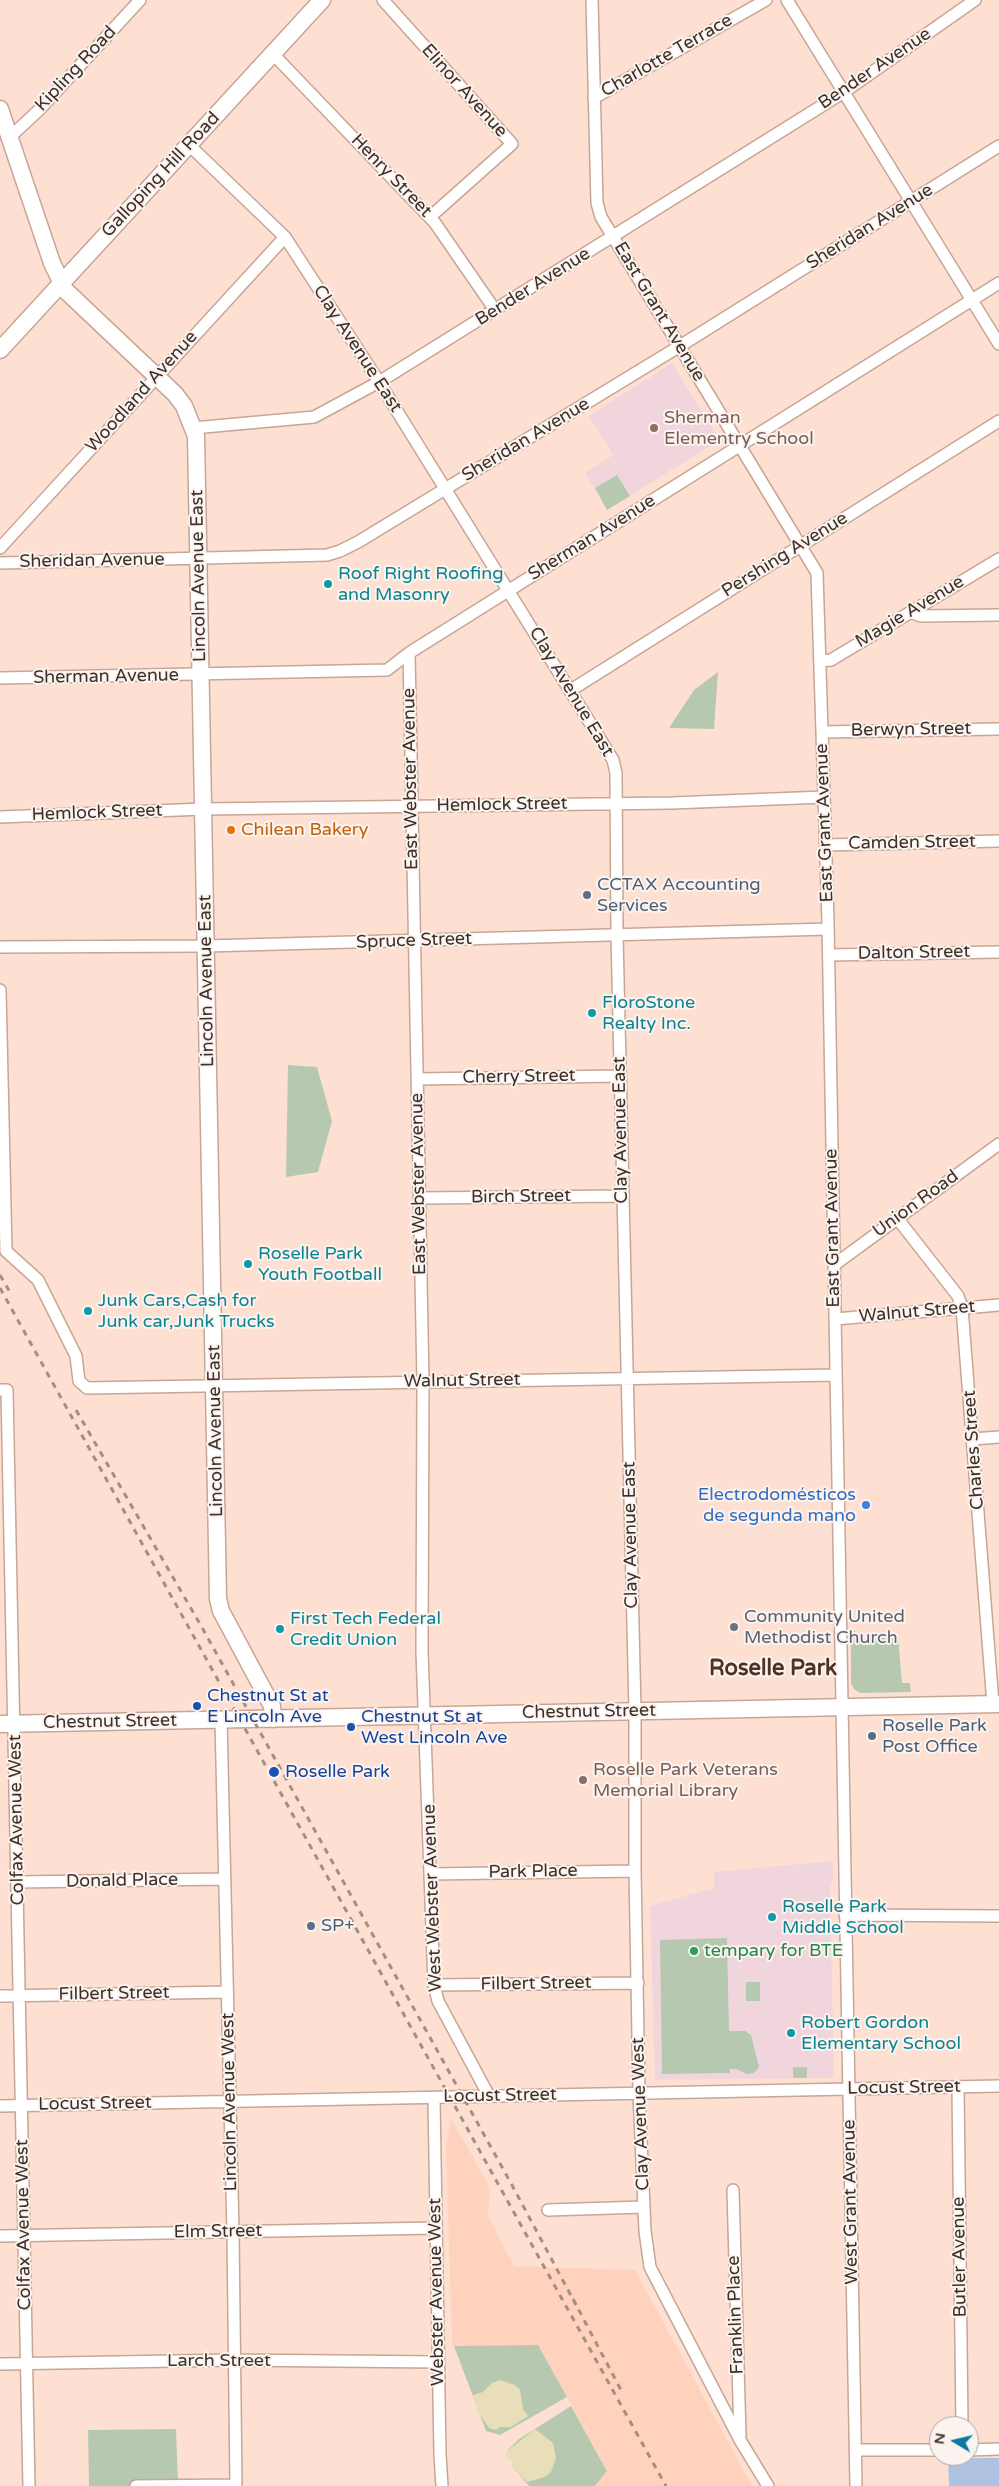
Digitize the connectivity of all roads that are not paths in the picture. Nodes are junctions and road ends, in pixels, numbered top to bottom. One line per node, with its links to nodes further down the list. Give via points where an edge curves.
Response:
1 (140, 0): 12 (street, Kipling Road, via 40,110)
2 (322, 0): 8 (street, Galloping Hill Road)
3 (383, 0): 16 (street, Elinor Avenue, via 512,144)
4 (592, 0): 10 (street, East Grant Avenue)
5 (766, 0): 10 (street, Charlotte Terrace)
6 (787, 0): 9 (street)
7 (975, 0): 9 (street, Bender Avenue)
8 (273, 54): 13 (street, Galloping Hill Road); 16 (street, Henry Street)
9 (844, 92): 15 (street); 17 (street, Bender Avenue)
10 (594, 98): 17 (street, East Grant Avenue, via 597,203 601,217)
11 (0, 109): 12 (street)
12 (10, 137): 19 (street, via 52,263)
13 (189, 145): 18 (street, Clay Avenue East); 19 (street, Galloping Hill Road)
14 (999, 146): 15 (street, Sheridan Avenue)
15 (911, 201): 21 (street); 24 (street, Sheridan Avenue)
16 (430, 217): 22 (street, Henry Street)
17 (613, 236): 22 (street, Bender Avenue); 24 (street, East Grant Avenue)
18 (285, 237): 26 (street, Woodland Avenue); 27 (street, Clay Avenue East)
19 (62, 283): 25 (street, Galloping Hill Road); 26 (street, Lincoln Avenue East, via 65,290)
20 (999, 283): 21 (street, Sherman Avenue)
21 (972, 300): 23 (street); 30 (street, Sherman Avenue)
22 (495, 310): 27 (street, Bender Avenue)
23 (999, 344)
24 (680, 346): 30 (street, East Grant Avenue); 31 (street, Sheridan Avenue)
25 (0, 350)
26 (156, 376): 29 (street, Lincoln Avenue East, via 184,406); 33 (street, Woodland Avenue)
27 (379, 382): 29 (street, Bender Avenue, via 314,418); 31 (street, Clay Avenue East)
28 (999, 421): 32 (street, Pershing Avenue)
29 (193, 428): 34 (street, Lincoln Avenue East, via 196,436)
30 (740, 445): 32 (street, East Grant Avenue); 37 (street, Sherman Avenue)
31 (446, 489): 34 (street, Sheridan Avenue, via 358,542 327,555); 37 (street, Clay Avenue East)
32 (801, 546): 41 (street, East Grant Avenue, via 817,573); 44 (street, Pershing Avenue)
33 (0, 548)
34 (199, 559): 36 (street, Sheridan Avenue); 42 (street, Lincoln Avenue East)
35 (999, 559): 38 (street, Magie Avenue)
36 (0, 563)
37 (509, 590): 40 (street, Sherman Avenue); 44 (street, Clay Avenue East)
38 (910, 612): 39 (street, via 921,616); 41 (street, Magie Avenue, via 831,660)
39 (999, 615)
40 (409, 653): 42 (street, Sherman Avenue, via 387,670); 49 (street, East Webster Avenue)
41 (820, 661): 46 (street, East Grant Avenue)
42 (201, 676): 43 (street, Sherman Avenue); 50 (street, Lincoln Avenue East)
43 (0, 678)
44 (571, 690): 48 (street, Clay Avenue East, via 613,760)
45 (999, 729): 46 (street, Berwyn Street)
46 (822, 732): 47 (street, East Grant Avenue)
47 (824, 797): 48 (street, Hemlock Street); 53 (street, East Grant Avenue)
48 (616, 804): 49 (street, Hemlock Street); 55 (street, Clay Avenue East)
49 (412, 806): 50 (street, Hemlock Street); 56 (street, East Webster Avenue)
50 (204, 809): 51 (street, Hemlock Street); 57 (street, Lincoln Avenue East)
51 (0, 817)
52 (999, 841): 53 (street, Camden Street)
53 (826, 845): 54 (street, East Grant Avenue)
54 (828, 929): 55 (street, Spruce Street); 60 (street, East Grant Avenue)
55 (616, 935): 56 (street, Spruce Street); 62 (street, Clay Avenue East)
56 (415, 940): 57 (street, Spruce Street); 63 (street, East Webster Avenue)
57 (206, 946): 58 (street, Spruce Street); 76 (street, Lincoln Avenue East)
58 (0, 947)
59 (999, 952): 60 (street, Dalton Street)
60 (829, 955): 69 (street, East Grant Avenue)
61 (0, 990): 64 (street)
62 (620, 1076): 63 (street, Cherry Street); 66 (street, Clay Avenue East)
63 (417, 1079): 67 (street, East Webster Avenue)
64 (2, 1107): 76 (street, Walnut Street, via 6,1251 38,1280 76,1356 79,1381 87,1388)
65 (999, 1144): 68 (street, Union Road)
66 (623, 1196): 67 (street, Birch Street); 74 (street, Clay Avenue East)
67 (419, 1198): 75 (street, East Webster Avenue)
68 (897, 1218): 69 (street, Union Road); 71 (street, Charles Street, via 958,1296)
69 (834, 1265): 72 (street, East Grant Avenue)
70 (999, 1305): 71 (street, Walnut Street)
71 (962, 1308): 72 (street, Walnut Street); 79 (street, Charles Street)
72 (835, 1319): 73 (street, East Grant Avenue)
73 (836, 1375): 74 (street, Walnut Street); 82 (street, East Grant Avenue)
74 (627, 1379): 75 (street, Walnut Street); 83 (street, Clay Avenue East)
75 (423, 1382): 76 (street, Walnut Street); 84 (street, East Webster Avenue, via 422,1651)
76 (215, 1386): 85 (street, Lincoln Avenue East, via 218,1599 221,1611 272,1706)
77 (4, 1390): 80 (street, Colfax Avenue West)
78 (999, 1437): 79 (street)
79 (973, 1439): 81 (street, Charles Street)
80 (5, 1534): 87 (street, Colfax Avenue West)
81 (996, 1704): 82 (street, Chestnut Street)
82 (842, 1707): 83 (street, Chestnut Street); 92 (street, West Grant Avenue)
83 (635, 1712): 84 (street, Chestnut Street); 88 (street, Clay Avenue West)
84 (426, 1716): 85 (street, Chestnut Street); 89 (street, West Webster Avenue)
85 (273, 1719): 86 (street, Chestnut Street)
86 (220, 1720): 87 (street, Chestnut Street); 90 (street, Lincoln Avenue West)
87 (8, 1724): 91 (street, Colfax Avenue West)
88 (635, 1870): 89 (street, Park Place); 94 (street, Clay Avenue West)
89 (432, 1874): 95 (street, West Webster Avenue)
90 (225, 1880): 91 (street, Donald Place); 96 (street, Lincoln Avenue West)
91 (18, 1882): 97 (street, Colfax Avenue West)
92 (845, 1915): 93 (street); 101 (street, West Grant Avenue)
93 (999, 1916)
94 (638, 1983): 95 (street, Filbert Street); 102 (street, Clay Avenue West)
95 (434, 1985): 103 (street, West Webster Avenue, via 438,2001)
96 (227, 1992): 97 (street, Filbert Street); 105 (street, Lincoln Avenue West)
97 (20, 1995): 98 (street, Filbert Street); 107 (street, Colfax Avenue West)
98 (0, 1996)
99 (999, 2086): 100 (street, Locust Street)
100 (958, 2087): 101 (street, Locust Street); 119 (street, Butler Avenue)
101 (848, 2089): 102 (street, Locust Street); 122 (street, West Grant Avenue)
102 (639, 2093): 103 (street, Locust Street); 109 (street, Clay Avenue West)
103 (489, 2096): 104 (street, Locust Street)
104 (434, 2098): 105 (street, Locust Street); 111 (street, Webster Avenue West)
105 (230, 2101): 107 (street, Locust Street); 112 (street, Lincoln Avenue West)
106 (0, 2106): 107 (street, Locust Street)
107 (22, 2106): 113 (street, Colfax Avenue West)
108 (733, 2190): 120 (street, Franklin Place)
109 (644, 2207): 110 (street); 120 (street, Clay Avenue West, via 650,2267)
110 (548, 2210)
111 (436, 2228): 112 (street, Elm Street); 116 (street, Webster Avenue West)
112 (234, 2232): 113 (street, Elm Street); 115 (street, Lincoln Avenue West)
113 (24, 2235): 114 (street, Elm Street); 118 (street, Colfax Avenue West)
114 (0, 2236)
115 (234, 2360): 116 (street, Larch Street); 118 (street, Larch Street); 125 (street, Lincoln Avenue West)
116 (438, 2362): 128 (street, Webster Avenue West)
117 (0, 2364): 118 (street, Larch Street)
118 (27, 2364): 126 (street, Colfax Avenue West)
119 (962, 2416)
120 (740, 2440): 129 (street, Clay Avenue West)
121 (999, 2449): 124 (street)
122 (855, 2450): 123 (street); 130 (street, West Grant Avenue)
123 (929, 2450)
124 (979, 2450)
125 (236, 2485): 127 (street)
126 (29, 2486)
127 (136, 2486)
128 (442, 2486)
129 (768, 2486)
130 (856, 2486)

